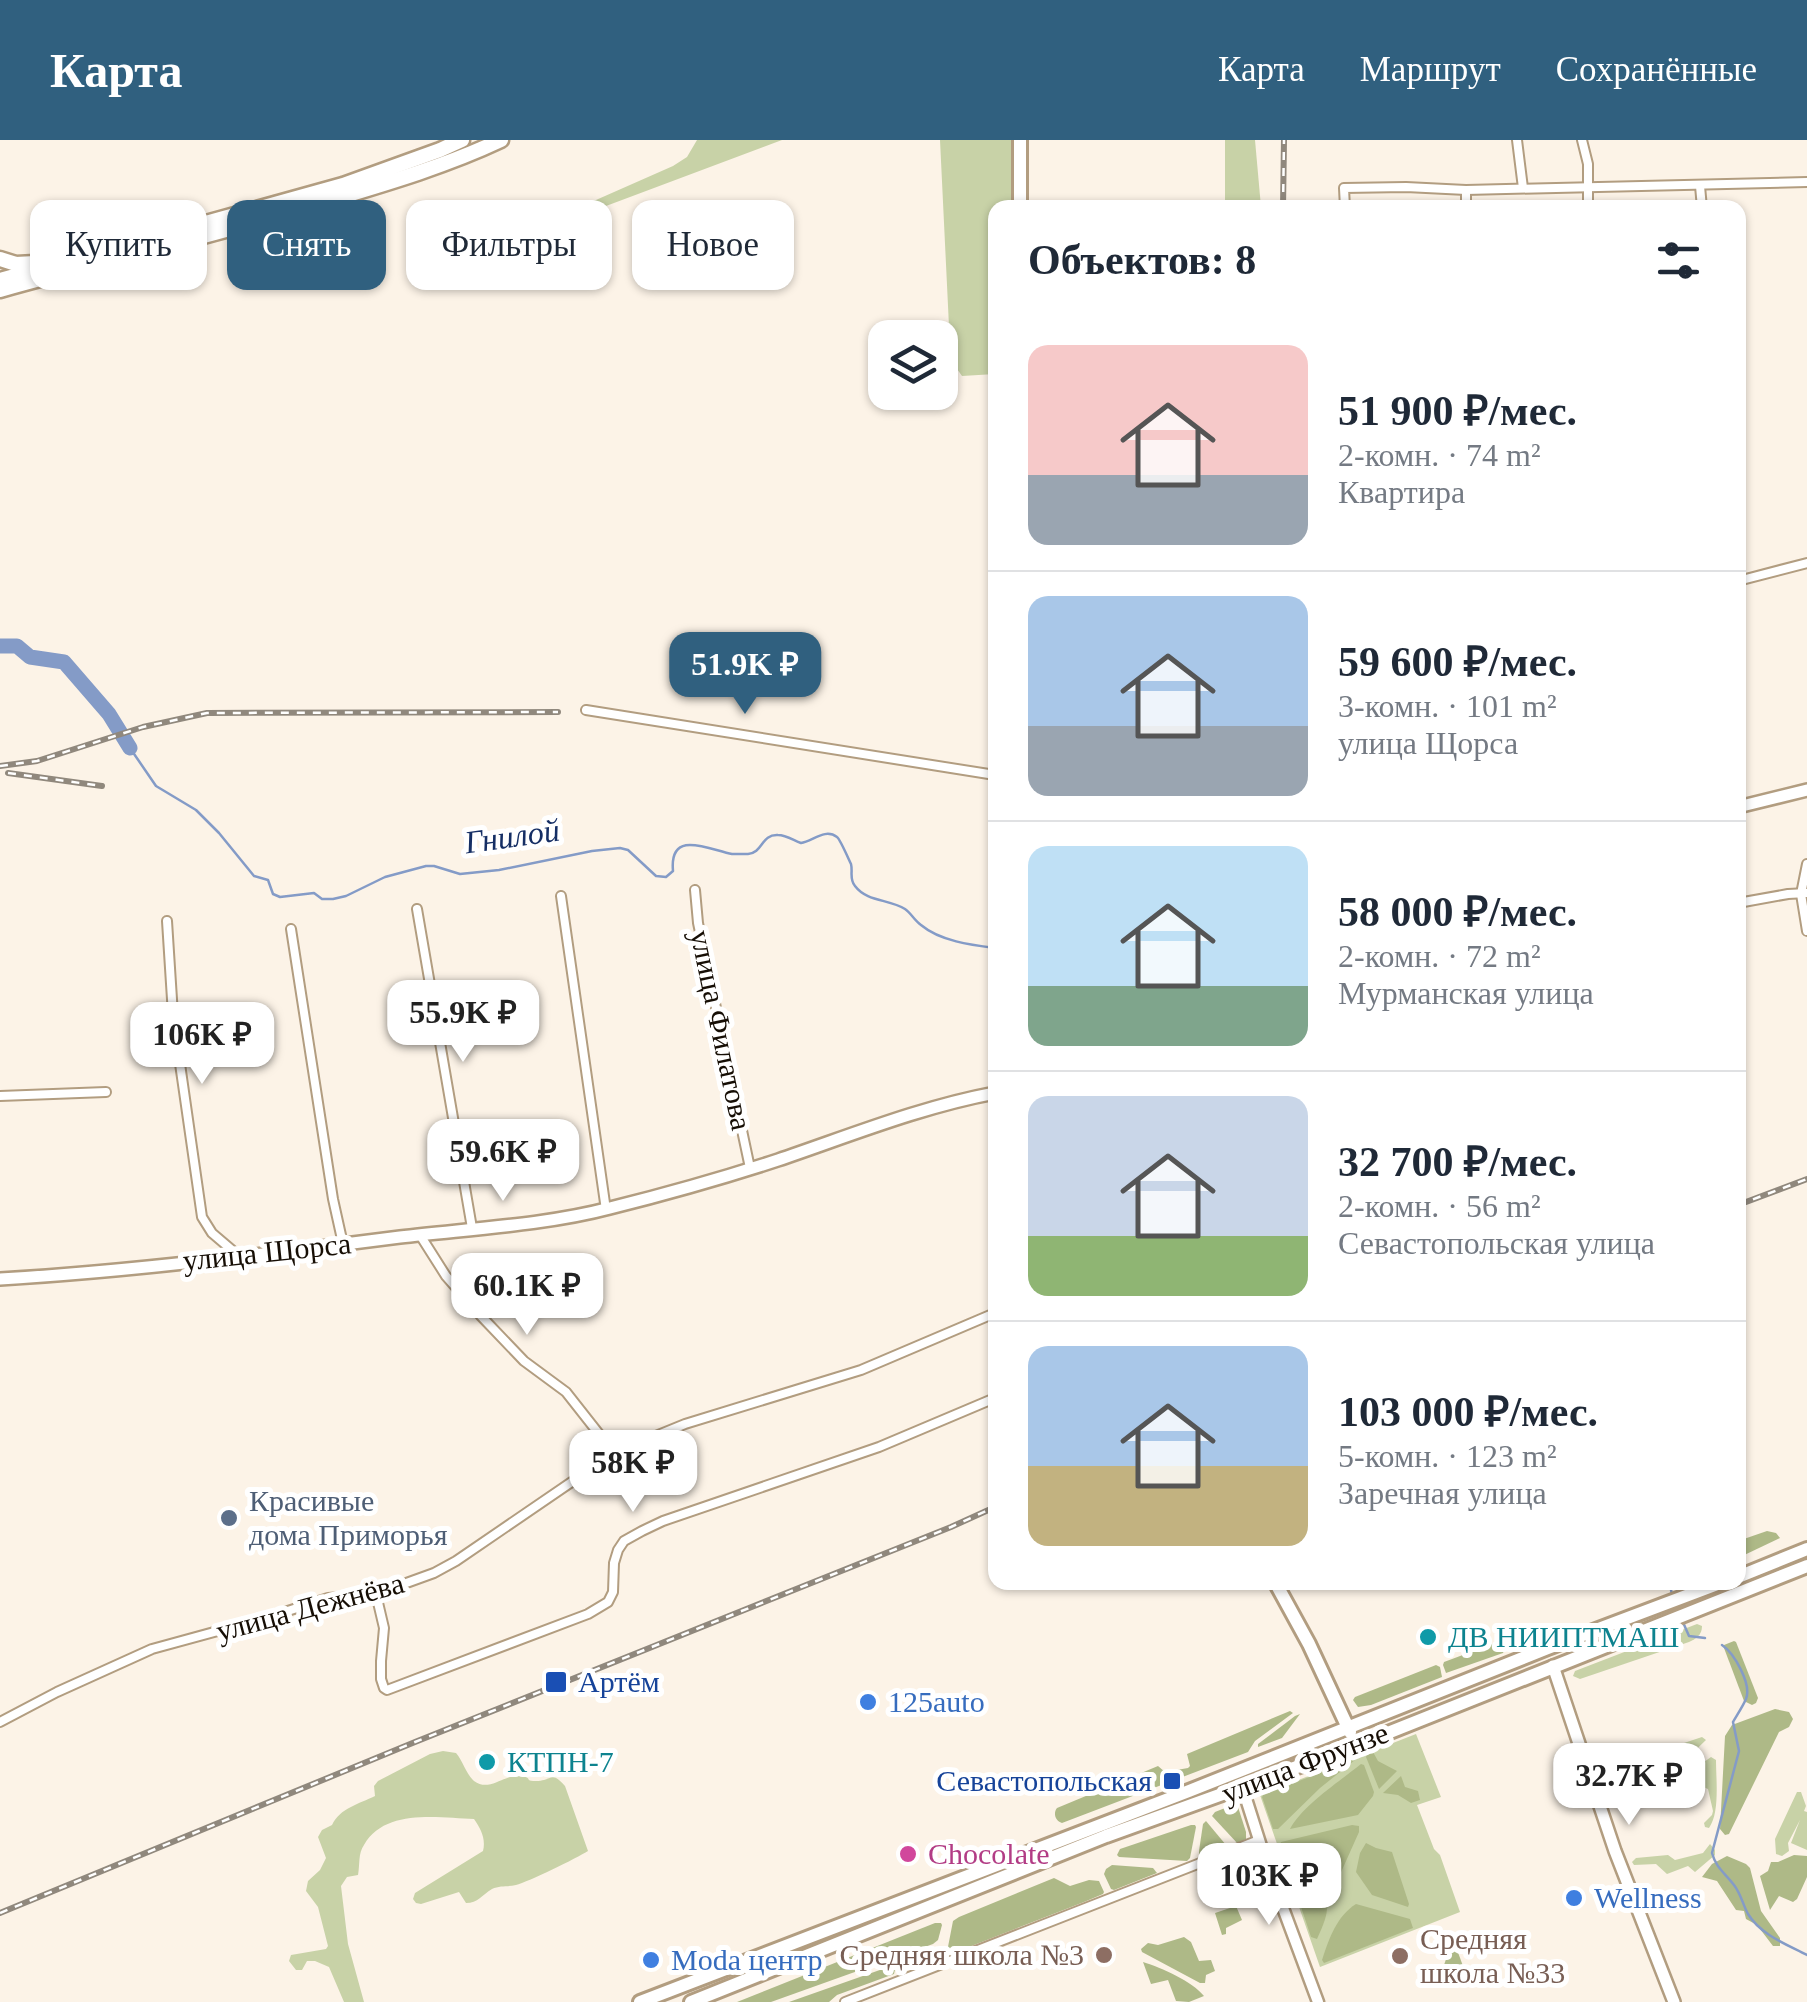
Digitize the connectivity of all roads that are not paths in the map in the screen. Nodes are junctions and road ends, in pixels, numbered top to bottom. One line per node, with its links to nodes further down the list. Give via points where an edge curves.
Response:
1 (462, 140): 16 (highway, via 343,185)
2 (501, 140): 21 (highway, via 247,226)
3 (1020, 140): 11 (main road)
4 (1517, 140): 9 (street)
5 (1582, 140): 8 (street)
6 (1807, 182): 7 (street)
7 (1700, 186): 8 (street); 15 (street)
8 (1588, 187): 9 (street); 14 (street)
9 (1524, 188): 10 (street)
10 (1466, 190): 12 (street, via 1344,188); 13 (street)
11 (1020, 200)
12 (1345, 200)
13 (1466, 200)
14 (1588, 200)
15 (1701, 200)
16 (207, 222)
17 (0, 259): 18 (highway)
18 (30, 263)
19 (30, 271): 20 (highway)
20 (0, 280)
21 (0, 290)
22 (1807, 563): 23 (street)
23 (1746, 579)
24 (586, 710): 25 (street)
25 (988, 774)
26 (1807, 790): 27 (main road)
27 (1746, 805)
28 (1807, 864): 30 (street)
29 (694, 890): 40 (street, улица Филатова)
30 (1804, 894): 32 (street); 36 (street)
31 (561, 896): 41 (street)
32 (1746, 902)
33 (417, 908): 42 (street)
34 (167, 921): 45 (street, via 173,1015 202,1217)
35 (291, 929): 44 (street)
36 (1807, 930)
37 (106, 1092): 39 (street)
38 (988, 1094): 40 (main road, улица Щорса)
39 (0, 1096)
40 (750, 1168): 41 (main road, улица Щорса)
41 (606, 1210): 42 (main road, улица Щорса)
42 (472, 1228): 43 (main road, улица Щорса)
43 (420, 1235): 44 (main road, улица Щорса); 49 (street, via 481,1316 566,1392)
44 (342, 1244): 45 (main road, улица Щорса)
45 (239, 1256): 46 (main road, улица Щорса)
46 (0, 1279)
47 (988, 1316): 49 (street, улица Дежнёва, via 861,1370)
48 (988, 1401): 55 (street, via 861,1454 653,1526 618,1550 613,1592 600,1608 388,1690 381,1679 384,1628)
49 (614, 1453): 55 (street, улица Дежнёва, via 456,1561)
50 (1807, 1549): 52 (main road)
51 (1807, 1566): 57 (main road, улица Фрунзе)
52 (1746, 1574)
53 (1280, 1590): 59 (main road)
54 (1704, 1590): 56 (main road, улица Фрунзе)
55 (376, 1594): 58 (street, улица Дежнёва, via 328,1598 152,1649)
56 (1545, 1649): 57 (main road); 59 (main road, улица Фрунзе)
57 (1553, 1666): 60 (main road, улица Фрунзе); 68 (main road)
58 (0, 1722)
59 (1348, 1728): 60 (main road); 61 (main road, улица Фрунзе)
60 (1355, 1746): 62 (main road, улица Фрунзе)
61 (1237, 1771): 62 (main road); 64 (main road, улица Фрунзе)
62 (1242, 1786): 63 (street); 65 (main road, улица Фрунзе)
63 (1259, 1840): 66 (street); 67 (street)
64 (640, 2002)
65 (691, 2002)
66 (845, 2002)
67 (1318, 2002)
68 (1674, 2002)

